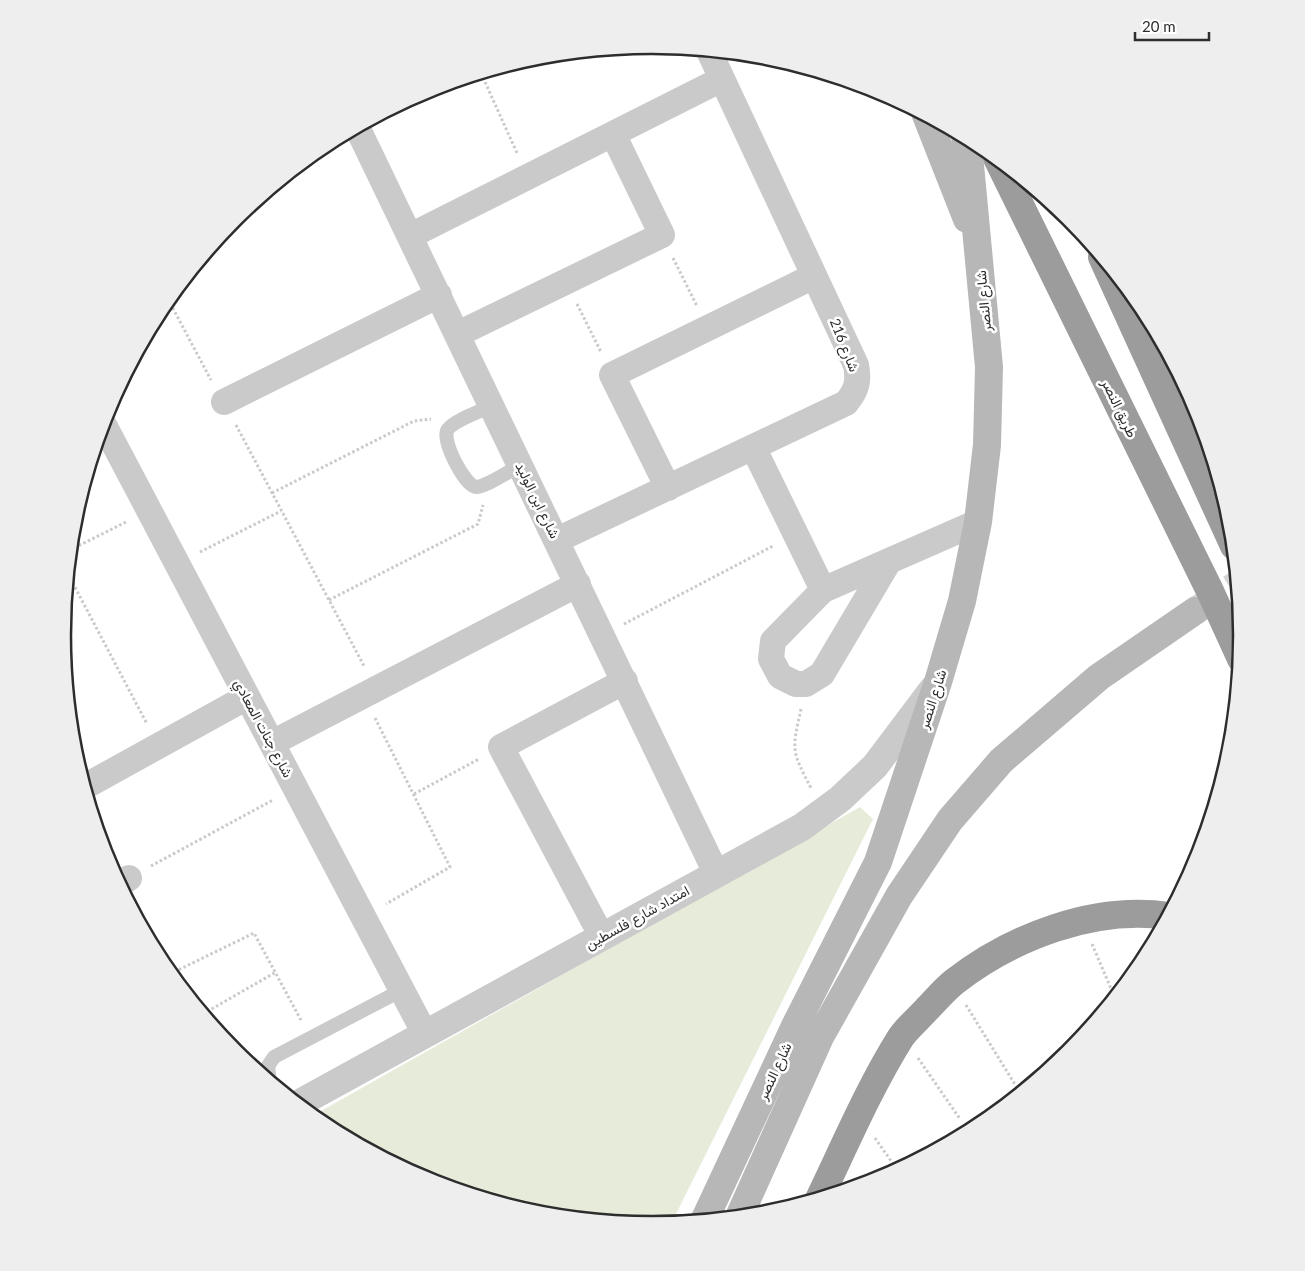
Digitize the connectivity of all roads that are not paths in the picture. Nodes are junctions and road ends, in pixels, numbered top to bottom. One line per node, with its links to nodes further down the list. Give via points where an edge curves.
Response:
1 (711, 57): 2 (street, شارع 216)
2 (722, 79): 5 (street); 10 (street, شارع 216)
3 (930, 125): 9 (main road)
4 (360, 133): 8 (street, شارع ابن الوليد)
5 (613, 134): 8 (street); 13 (street, via 662,235)
6 (967, 147): 9 (main road, شارع النصر)
7 (1004, 172): 27 (highway, طريق النصر)
8 (410, 236): 12 (street, شارع ابن الوليد)
9 (978, 246): 20 (main road, شارع النصر, via 989,367 987,445)
10 (814, 276): 17 (street, شارع 216, via 856,365 858,380 855,392 846,403); 19 (street, via 612,375)
11 (1112, 278): 21 (highway)
12 (439, 295): 13 (street, شارع ابن الوليد); 14 (street)
13 (458, 334): 15 (street, شارع ابن الوليد)
14 (224, 402)
15 (492, 406): 18 (street, شارع ابن الوليد); 18 (lane, via 451,426 445,441 467,482 479,487)
16 (108, 432): 30 (street, شارع جنات المعادي)
17 (753, 447): 19 (street, شارع 216); 25 (street)
18 (521, 465): 22 (street, شارع ابن الوليد)
19 (668, 488): 22 (street, شارع 216)
20 (978, 522): 23 (street); 29 (main road, شارع النصر, via 962,601)
21 (1223, 522)
22 (558, 540): 24 (street, شارع ابن الوليد)
23 (889, 561): 25 (street); 25 (street, via 822,674 806,684 796,684 780,676 770,650 773,641)
24 (578, 584): 28 (street, شارع ابن الوليد); 31 (street)
25 (823, 590)
26 (1195, 611): 41 (main road, شارع النصر, via 1099,677 1000,761 950,820 899,896 820,1037)
27 (1234, 643)
28 (625, 681): 33 (street, شارع ابن الوليد); 35 (street, via 501,747)
29 (938, 682): 33 (street, امتداد شارع فلسطين, via 875,766 840,799 802,827); 42 (main road, شارع النصر, via 878,862 796,1024)
30 (247, 697): 31 (street, شارع جنات المعادي); 32 (street)
31 (272, 743): 36 (street, شارع جنات المعادي)
32 (90, 783)
33 (716, 873): 35 (street, امتداد شارع فلسطين)
34 (1162, 916): 40 (highway, via 1121,915 1081,921 1036,936 992,956 952,983 902,1035)
35 (602, 937): 37 (street, امتداد شارع فلسطين)
36 (402, 990): 37 (street, شارع جنات المعادي); 38 (lane, via 278,1054 270,1062)
37 (425, 1034): 39 (street, امتداد شارع فلسطين)
38 (267, 1071)
39 (304, 1101)
40 (824, 1191)
41 (743, 1210)
42 (707, 1214)

